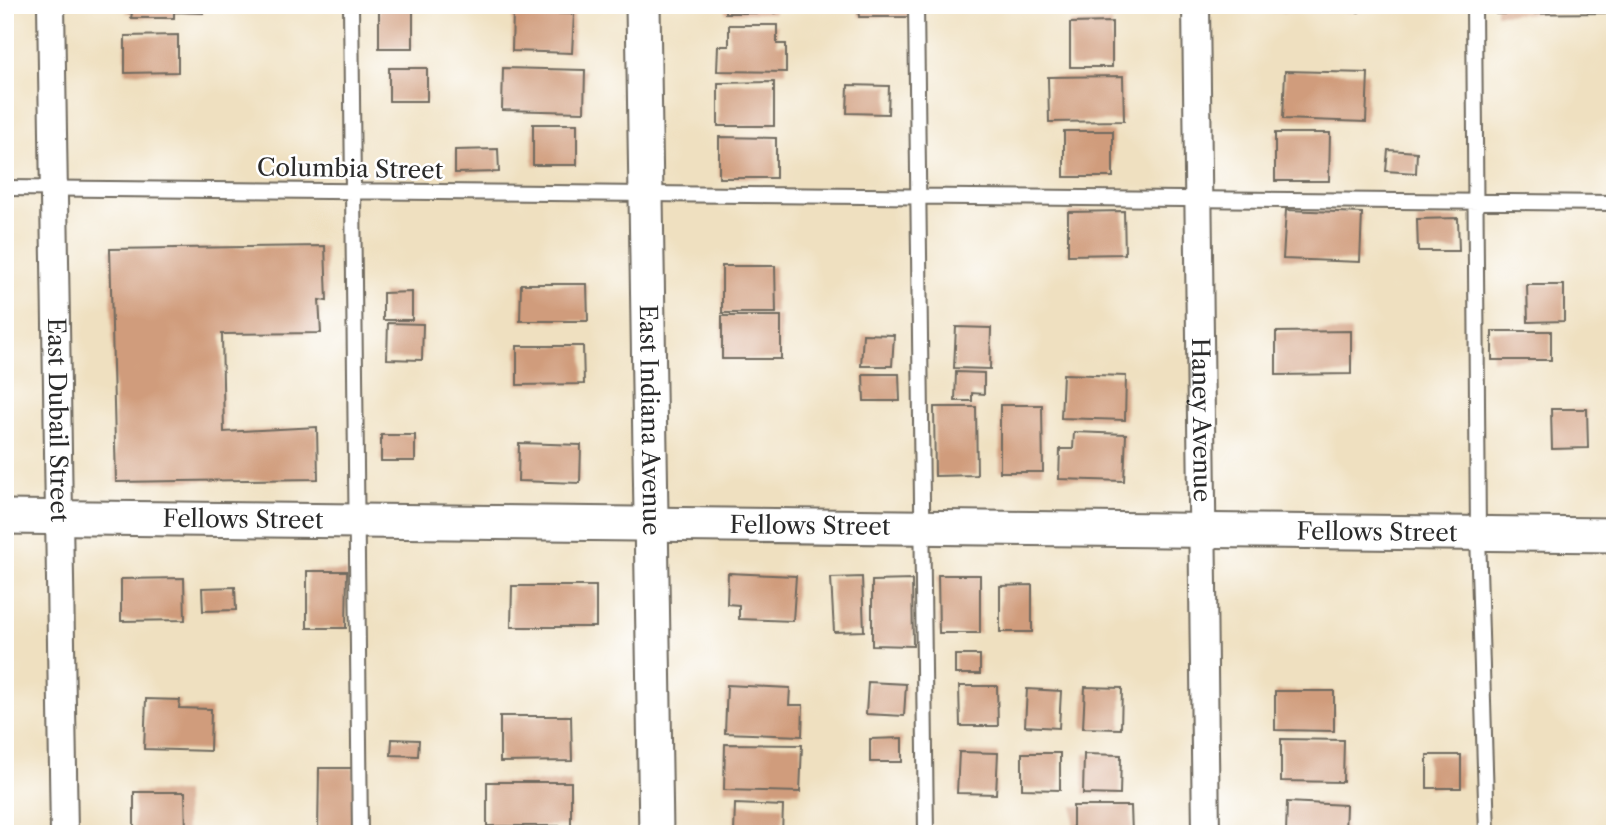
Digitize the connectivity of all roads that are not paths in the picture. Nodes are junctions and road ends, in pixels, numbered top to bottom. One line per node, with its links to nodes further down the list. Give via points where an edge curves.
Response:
1 (51, 5): 8 (street, East Dubail Street)
2 (351, 5): 9 (lane)
3 (643, 5): 10 (street, East Indiana Avenue)
4 (916, 5): 11 (lane)
5 (1196, 5): 12 (street, Haney Avenue)
6 (1474, 5): 13 (lane)
7 (5, 188): 8 (lane, Columbia Street)
8 (54, 188): 9 (lane, Columbia Street); 16 (street, East Dubail Street)
9 (354, 191): 10 (lane, Columbia Street); 17 (lane)
10 (646, 194): 11 (lane, Columbia Street); 18 (street, East Indiana Avenue)
11 (918, 195): 12 (lane, Columbia Street); 19 (lane)
12 (1198, 201): 13 (lane, Columbia Street); 20 (street, Haney Avenue)
13 (1477, 202): 14 (lane, Columbia Street); 21 (lane)
14 (1615, 203)
15 (5, 517): 16 (street, Fellows Street)
16 (59, 517): 17 (street, Fellows Street); 23 (street, East Dubail Street)
17 (359, 522): 18 (street, Fellows Street); 24 (lane)
18 (651, 526): 19 (street, Fellows Street); 25 (street, East Indiana Avenue)
19 (924, 527): 20 (street, Fellows Street); 26 (lane)
20 (1202, 530): 21 (street, Fellows Street); 27 (street, Haney Avenue)
21 (1478, 534): 22 (street, Fellows Street); 28 (lane)
22 (1615, 535)
23 (64, 834)
24 (360, 834)
25 (656, 834)
26 (926, 834)
27 (1206, 834)
28 (1487, 834)

